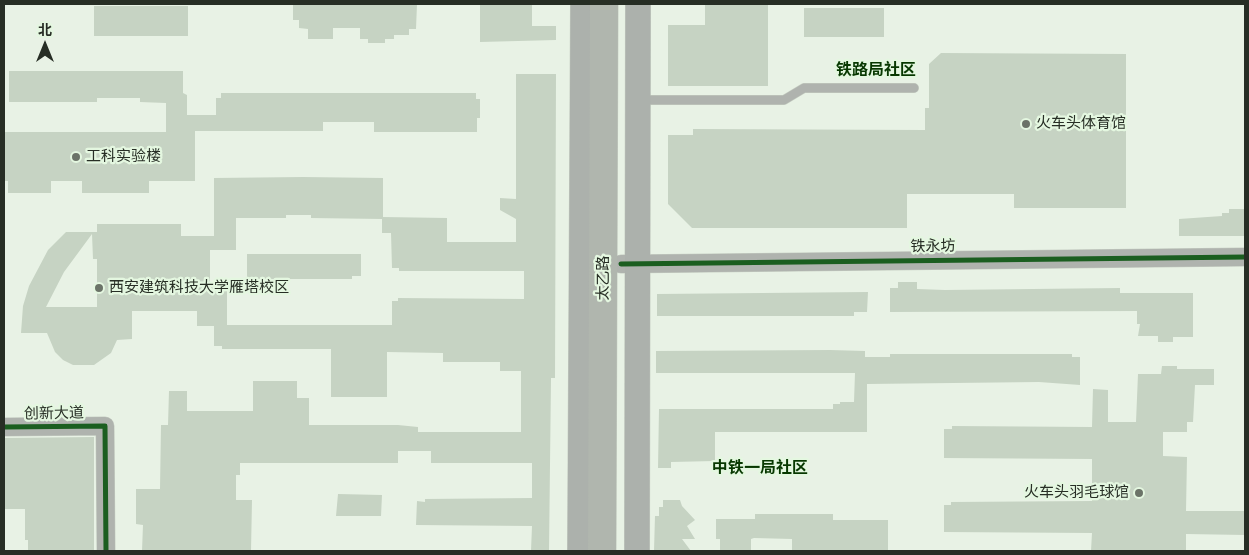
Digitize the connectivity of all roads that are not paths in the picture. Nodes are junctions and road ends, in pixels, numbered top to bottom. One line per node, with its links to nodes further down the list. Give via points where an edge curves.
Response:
1 (582, 4): 11 (main road)
2 (604, 4): 12 (main road, 太乙路)
3 (621, 4): 8 (main road, 太乙路)
4 (638, 4): 6 (main road)
5 (914, 88): 6 (lane, via 804,88 784,100)
6 (638, 100): 8 (main road)
7 (1245, 258): 8 (street, 铁永坊)
8 (629, 264): 13 (main road, 太乙路); 14 (main road)
9 (4, 428): 10 (street, 创新大道, via 105,426)
10 (106, 551)
11 (580, 551)
12 (602, 551)
13 (620, 551)
14 (637, 551)

